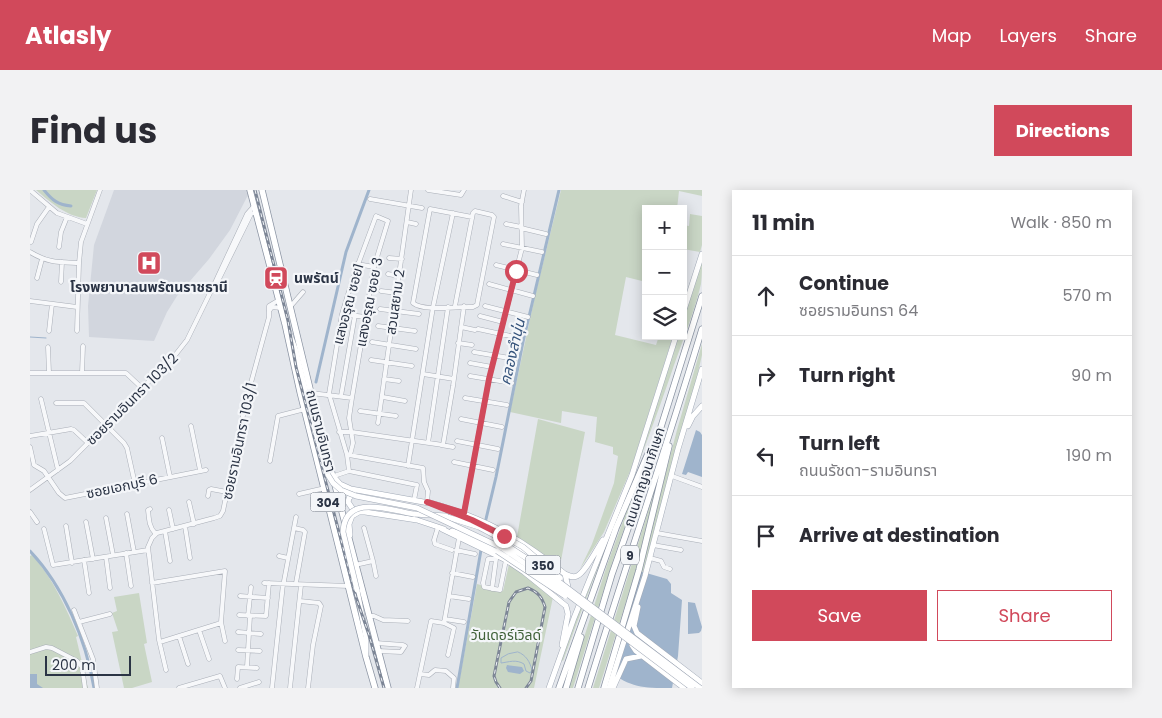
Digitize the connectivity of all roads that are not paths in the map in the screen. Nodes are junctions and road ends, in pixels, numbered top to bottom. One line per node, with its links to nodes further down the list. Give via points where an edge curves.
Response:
1 (100, 190): 21 (street)
2 (252, 190): 15 (highway, ถนนรามอินทรา / 304); 27 (highway, ถนนรามอินทรา / 304)
3 (260, 190): 27 (highway, ถนนรามอินทรา / 304); 49 (highway, ถนนรามอินทรา / 304)
4 (411, 190): 12 (street, สวนสยาม 2)
5 (428, 190): 6 (street, via 461,195)
6 (464, 190)
7 (524, 190): 11 (street)
8 (31, 192): 13 (street)
9 (503, 196): 11 (street)
10 (370, 199): 12 (street)
11 (522, 202): 24 (street)
12 (409, 206): 14 (street); 20 (street, สวนสยาม 2)
13 (49, 207): 18 (street); 26 (street, via 37,224)
14 (422, 208)
15 (255, 209): 51 (highway, ถนนรามอินทรา / 304); 118 (street, ซอยรามอินทรา 103/2, via 184,344)
16 (453, 213): 19 (street); 66 (street); 66 (street, via 430,209 413,302)
17 (374, 216): 39 (street, แสงอรุณ ซอย1); 41 (street, แสงอรุณ ซอย 3, via 388,221)
18 (67, 217): 21 (street); 29 (street)
19 (472, 217): 61 (street); 62 (street, via 475,211 494,217 477,305)
20 (407, 222): 22 (street); 35 (street, สวนสยาม 2)
21 (87, 224): 38 (street)
22 (416, 224)
23 (506, 224): 24 (street)
24 (521, 227): 25 (street); 30 (street)
25 (546, 234)
26 (31, 242)
27 (269, 242): 49 (highway, ถนนรามอินทรา / 304); 51 (highway, ถนนรามอินทรา / 304)
28 (502, 244): 30 (street)
29 (59, 247)
30 (522, 248): 32 (street); 42 (street)
31 (30, 252): 36 (street)
32 (542, 252)
33 (702, 254): 59 (main road)
34 (389, 258): 35 (street)
35 (402, 259): 45 (street, สวนสยาม 2)
36 (42, 260): 37 (street); 46 (street)
37 (62, 262): 38 (street); 47 (street)
38 (79, 263): 64 (street)
39 (358, 264): 41 (street); 73 (street, แสงอรุณ ซอย1)
40 (496, 265): 42 (street)
41 (374, 267): 78 (street, แสงอรุณ ซอย 3)
42 (516, 271): 44 (street); 50 (street)
43 (388, 274): 45 (street)
44 (537, 275)
45 (399, 276): 54 (street, สวนสยาม 2)
46 (37, 278)
47 (61, 282)
48 (490, 284): 50 (street)
49 (286, 289): 65 (highway, ถนนรามอินทรา / 304)
50 (511, 290): 55 (street); 72 (street)
51 (277, 291): 57 (highway, ถนนรามอินทรา / 304)
52 (380, 291): 54 (street)
53 (303, 292): 65 (street)
54 (397, 293): 71 (street, สวนสยาม 2)
55 (533, 296)
56 (702, 296): 137 (highway, ถนนกาญจนาภิเษก / 9)
57 (279, 300): 68 (highway, ถนนรามอินทรา / 304); 70 (street, via 270,304)
58 (30, 301): 60 (street)
59 (687, 301)
60 (52, 304): 64 (street); 85 (street)
61 (455, 306): 62 (street); 67 (street)
62 (464, 306): 82 (street)
63 (485, 306): 72 (street)
64 (77, 307): 86 (street)
65 (290, 307): 119 (highway, ถนนรามอินทรา / 304)
66 (433, 307): 67 (street); 110 (street)
67 (448, 307): 112 (street)
68 (281, 308): 70 (street); 80 (highway, ถนนรามอินทรา / 304)
69 (380, 309): 71 (street)
70 (269, 310): 180 (street, ซอยรามอินทรา 103/1)
71 (394, 311): 74 (street); 83 (street, สวนสยาม 2)
72 (506, 311): 77 (street); 79 (street)
73 (342, 314): 75 (street); 120 (street, แสงอรุณ ซอย1)
74 (419, 314)
75 (355, 315): 78 (street); 121 (street)
76 (480, 316): 79 (street)
77 (528, 316)
78 (365, 317): 123 (street, แสงอรุณ ซอย 3)
79 (503, 322): 88 (street)
80 (285, 324): 132 (highway, ถนนรามอินทรา / 304); 269 (main road, 350, bridge, via 296,351 314,426 333,483 356,496 417,508 487,540 523,561)
81 (378, 326): 83 (street)
82 (461, 327): 88 (street); 92 (street)
83 (392, 328): 87 (street); 93 (street, สวนสยาม 2)
84 (702, 329): 138 (highway, ถนนกาญจนาภิเษก / 9)
85 (49, 331)
86 (77, 331)
87 (416, 332)
88 (500, 334): 89 (street); 99 (street)
89 (520, 338)
90 (675, 340): 209 (main road, via 632,475)
91 (372, 342): 93 (street)
92 (458, 343): 94 (street); 114 (street)
93 (389, 344): 97 (street); 102 (street, สวนสยาม 2)
94 (472, 345)
95 (48, 346): 107 (street)
96 (83, 346): 108 (street)
97 (416, 349)
98 (474, 352): 99 (street)
99 (494, 356): 101 (street); 105 (street)
100 (370, 360): 102 (street)
101 (515, 360)
102 (386, 362): 104 (street); 113 (street, สวนสยาม 2)
103 (470, 363): 105 (street)
104 (412, 366)
105 (492, 367): 115 (street)
106 (702, 369): 128 (main road)
107 (49, 373): 108 (street); 109 (street)
108 (82, 373): 118 (street, via 126,373)
109 (30, 374)
110 (423, 374): 112 (street); 150 (street)
111 (470, 376): 115 (street)
112 (438, 377): 114 (street); 153 (street)
113 (384, 379): 116 (street); 122 (street, สวนสยาม 2)
114 (454, 379): 154 (street)
115 (489, 379): 117 (street); 127 (street)
116 (399, 382)
117 (512, 383)
118 (142, 388): 141 (street, ซอยรามอินทรา 103/2)
119 (311, 393): 120 (street); 163 (highway, ถนนรามอินทรา / 304)
120 (329, 394): 121 (street); 145 (street)
121 (341, 396): 123 (street)
122 (383, 397): 126 (street); 134 (street, สวนสยาม 2)
123 (352, 398): 146 (street, แสงอรุณ ซอย 3, via 349,418)
124 (465, 398): 127 (street)
125 (42, 399): 144 (street)
126 (405, 401)
127 (485, 402): 130 (street); 140 (street)
128 (692, 402): 131 (main road); 147 (main road)
129 (56, 403): 141 (street, via 84,403)
130 (507, 405)
131 (701, 407): 147 (main road)
132 (305, 409): 160 (street, via 278,416); 162 (highway, ถนนรามอินทรา / 304)
133 (360, 411): 134 (street)
134 (379, 413): 135 (street); 139 (street, สวนสยาม 2)
135 (396, 416)
136 (461, 419): 140 (street)
137 (661, 422): 260 (highway, via 616,528); 323 (highway, ถนนกาญจนาภิเษก / 9)
138 (674, 422): 307 (highway, bridge); 324 (highway, ถนนกาญจนาภิเษก / 9)
139 (378, 423)
140 (481, 423): 143 (street); 155 (street)
141 (106, 425): 152 (street, ซอยรามอินทรา 103/2); 175 (street, via 126,445)
142 (191, 426): 167 (street)
143 (502, 427)
144 (49, 432): 148 (street); 152 (street, via 73,429); 166 (street)
145 (339, 432): 146 (street); 159 (street)
146 (352, 432): 150 (street); 159 (street, แสงอรุณ ซอย 3, via 353,443)
147 (684, 432): 173 (main road)
148 (30, 436)
149 (162, 438): 172 (street)
150 (412, 440): 153 (street); 164 (street)
151 (457, 441): 155 (street)
152 (88, 443): 166 (street, ซอยรามอินทรา 103/2)
153 (428, 443): 154 (street)
154 (442, 444): 157 (street)
155 (477, 444): 158 (street); 165 (street)
156 (30, 447): 174 (street, via 34,465)
157 (453, 448)
158 (498, 449)
159 (348, 455): 164 (street); 170 (street)
160 (270, 460)
161 (454, 462): 165 (street)
162 (319, 465): 163 (highway, via 326,468); 177 (highway, ถนนรามอินทรา / 304)
163 (330, 465): 171 (highway, ถนนรามอินทรา / 304)
164 (408, 466): 187 (street, via 423,468)
165 (473, 466): 169 (street); 194 (street)
166 (58, 470): 174 (street, ซอยรามอินทรา 103/2)
167 (200, 470): 168 (street, ซอยเอกบุรี 6); 172 (street, ซอยเอกบุรี 6)
168 (206, 470)
169 (493, 470)
170 (349, 471): 171 (street); 185 (street, via 417,485)
171 (333, 475): 179 (main road, 350, via 343,486); 183 (highway, ถนนรามอินทรา / 304)
172 (170, 476): 175 (street, ซอยเอกบุรี 6)
173 (672, 476): 176 (street); 211 (main road)
174 (48, 477): 175 (street, ซอยเอกบุรี 6, via 65,498); 178 (street, ซอยรามอินทรา 103/2)
175 (135, 484)
176 (702, 487)
177 (325, 488): 181 (street); 184 (highway, ถนนรามอินทรา / 304)
178 (30, 490)
179 (362, 491): 185 (main road, 350); 192 (main road, via 353,494 348,502)
180 (227, 492): 182 (street, via 211,489); 201 (street, ซอยรามอินทรา 103/1, via 220,516)
181 (298, 494)
182 (208, 496)
183 (338, 497): 184 (highway); 190 (highway, ถนนรามอินทรา / 304)
184 (328, 499): 193 (highway, ถนนรามอินทรา / 304)
185 (414, 500): 187 (main road, 350)
186 (189, 502): 201 (street)
187 (427, 502): 194 (main road); 263 (main road, 350, bridge, via 487,527 527,550)
188 (150, 509): 212 (street, via 150,523)
189 (169, 510): 208 (street)
190 (341, 510): 193 (highway); 216 (highway, ถนนรามอินทรา / 304)
191 (30, 512): 199 (street)
192 (359, 512): 206 (main road, 350, via 417,520); 216 (main road, via 352,516)
193 (331, 513): 250 (highway, ถนนรามอินทรา / 304)
194 (464, 513): 237 (main road, via 507,533)
195 (127, 514): 220 (street)
196 (444, 516): 237 (main road, via 478,527); 263 (main road, 350, bridge, via 503,543); 293 (main road, 350, bridge, via 368,507 354,509 344,522 343,532 366,637)
197 (106, 518): 223 (street)
198 (296, 518): 204 (street)
199 (37, 522)
200 (86, 522): 231 (street)
201 (194, 524): 203 (street, ซอยรามอินทรา 103/1)
202 (66, 526): 236 (street)
203 (186, 526): 208 (street, ซอยรามอินทรา 103/1); 229 (street)
204 (294, 528): 227 (street); 228 (street, via 305,532)
205 (364, 528): 234 (street)
206 (440, 528): 213 (main road); 218 (street, via 435,544); 224 (main road, 350, via 465,535)
207 (44, 529): 236 (street, via 52,564)
208 (173, 529): 210 (street, ซอยรามอินทรา 103/1)
209 (609, 529): 241 (main road, via 580,574 571,577); 295 (main road)
210 (165, 530): 212 (street, ซอยรามอินทรา 103/1); 235 (street)
211 (657, 532): 214 (street); 215 (main road)
212 (155, 534): 217 (street)
213 (458, 538): 218 (street); 224 (main road)
214 (702, 541)
215 (653, 545): 219 (street); 230 (main road)
216 (350, 546): 238 (highway, ถนนรามอินทรา / 304)
217 (148, 550): 220 (street); 246 (street)
218 (454, 550): 222 (street); 240 (street)
219 (682, 550)
220 (134, 552): 221 (street)
221 (126, 553): 223 (street); 249 (street)
222 (475, 554)
223 (113, 555): 225 (street)
224 (497, 555): 233 (main road); 253 (street); 253 (street, via 488,559 483,583 484,587); 269 (main road, 350, bridge)
225 (106, 556): 231 (street); 252 (street)
226 (279, 556): 227 (street)
227 (289, 556): 228 (street); 247 (street)
228 (300, 557): 245 (street)
229 (190, 558)
230 (650, 558): 239 (street, via 661,561); 243 (main road)
231 (93, 559): 232 (street)
232 (84, 560): 236 (street); 254 (street)
233 (506, 560): 253 (street, via 500,590); 257 (main road)
234 (373, 561): 238 (street); 242 (street)
235 (170, 562)
236 (72, 563)
237 (551, 564): 241 (main road)
238 (355, 565): 268 (highway, ถนนรามอินทรา / 304)
239 (670, 569)
240 (452, 573): 244 (street); 256 (street)
241 (565, 574): 257 (main road, via 568,587 560,596)
242 (376, 576)
243 (645, 576): 272 (main road); 276 (main road)
244 (472, 577)
245 (296, 582)
246 (152, 583): 275 (street, via 224,571); 284 (street)
247 (283, 583): 248 (street); 259 (street, via 266,583); 313 (street)
248 (301, 585): 250 (street); 262 (street)
249 (131, 586)
250 (349, 586): 293 (highway, ถนนรามอินทรา / 304)
251 (251, 587): 258 (street)
252 (110, 588)
253 (492, 589)
254 (89, 593)
255 (240, 596): 258 (street)
256 (449, 596): 261 (street); 271 (street)
257 (554, 596): 295 (main road, via 568,610)
258 (250, 597): 259 (street); 267 (street)
259 (268, 598): 267 (street, via 266,616)
260 (592, 598): 321 (highway); 322 (highway)
261 (469, 599)
262 (300, 600): 314 (street); 315 (street, via 321,606)
263 (594, 608): 328 (main road, 350, bridge)
264 (74, 610): 273 (street)
265 (110, 614): 273 (street)
266 (239, 615): 267 (street)
267 (249, 616): 279 (street)
268 (368, 616): 270 (street); 285 (highway, ถนนรามอินทรา / 304)
269 (601, 619): 327 (main road, 350, bridge)
270 (408, 621)
271 (444, 621): 274 (street); 291 (street, via 454,628); 302 (street, via 430,624)
272 (634, 621): 276 (main road, via 632,619); 282 (main road, via 635,631)
273 (79, 622): 309 (street, via 93,659)
274 (464, 622)
275 (221, 623): 277 (street); 283 (street)
276 (629, 625): 296 (main road, bridge)
277 (199, 630): 281 (street); 294 (street)
278 (238, 632): 279 (street)
279 (249, 633): 280 (street); 287 (street)
280 (262, 634)
281 (179, 636): 284 (street); 297 (street)
282 (645, 640): 292 (main road, bridge, via 636,640 632,645); 303 (main road)
283 (225, 641)
284 (160, 642): 301 (street)
285 (376, 643): 289 (highway, ถนนรามอินทรา / 304); 289 (street, via 405,646 401,652)
286 (238, 650): 287 (street)
287 (248, 650): 288 (street); 299 (street)
288 (260, 651)
289 (378, 651): 317 (highway, ถนนรามอินทรา / 304)
290 (30, 652): 308 (street, via 52,648 76,661 82,667)
291 (448, 655)
292 (641, 656): 298 (main road, via 630,657); 326 (main road)
293 (366, 657): 316 (highway, ถนนรามอินทรา / 304)
294 (209, 659)
295 (560, 659): 320 (main road)
296 (618, 659): 298 (main road, via 619,664); 307 (main road)
297 (188, 664)
298 (623, 664): 307 (main road)
299 (247, 667): 300 (street); 304 (street, via 238,667)
300 (257, 668)
301 (166, 670)
302 (420, 674): 318 (street); 319 (street, via 431,675 436,669 448,672 454,678)
303 (693, 676): 306 (main road); 327 (main road, via 696,683)
304 (237, 679)
305 (259, 682): 312 (street)
306 (702, 683)
307 (611, 684): 325 (highway)
308 (85, 688)
309 (97, 688)
310 (179, 688): 311 (street, via 220,676)
311 (225, 688)
312 (240, 688)
313 (272, 688)
314 (290, 688)
315 (308, 688)
316 (375, 688)
317 (388, 688)
318 (417, 688)
319 (453, 688)
320 (549, 688)
321 (559, 688)
322 (566, 688)
323 (578, 688)
324 (588, 688)
325 (604, 688)
326 (683, 688)
327 (693, 688)
328 (700, 688)

